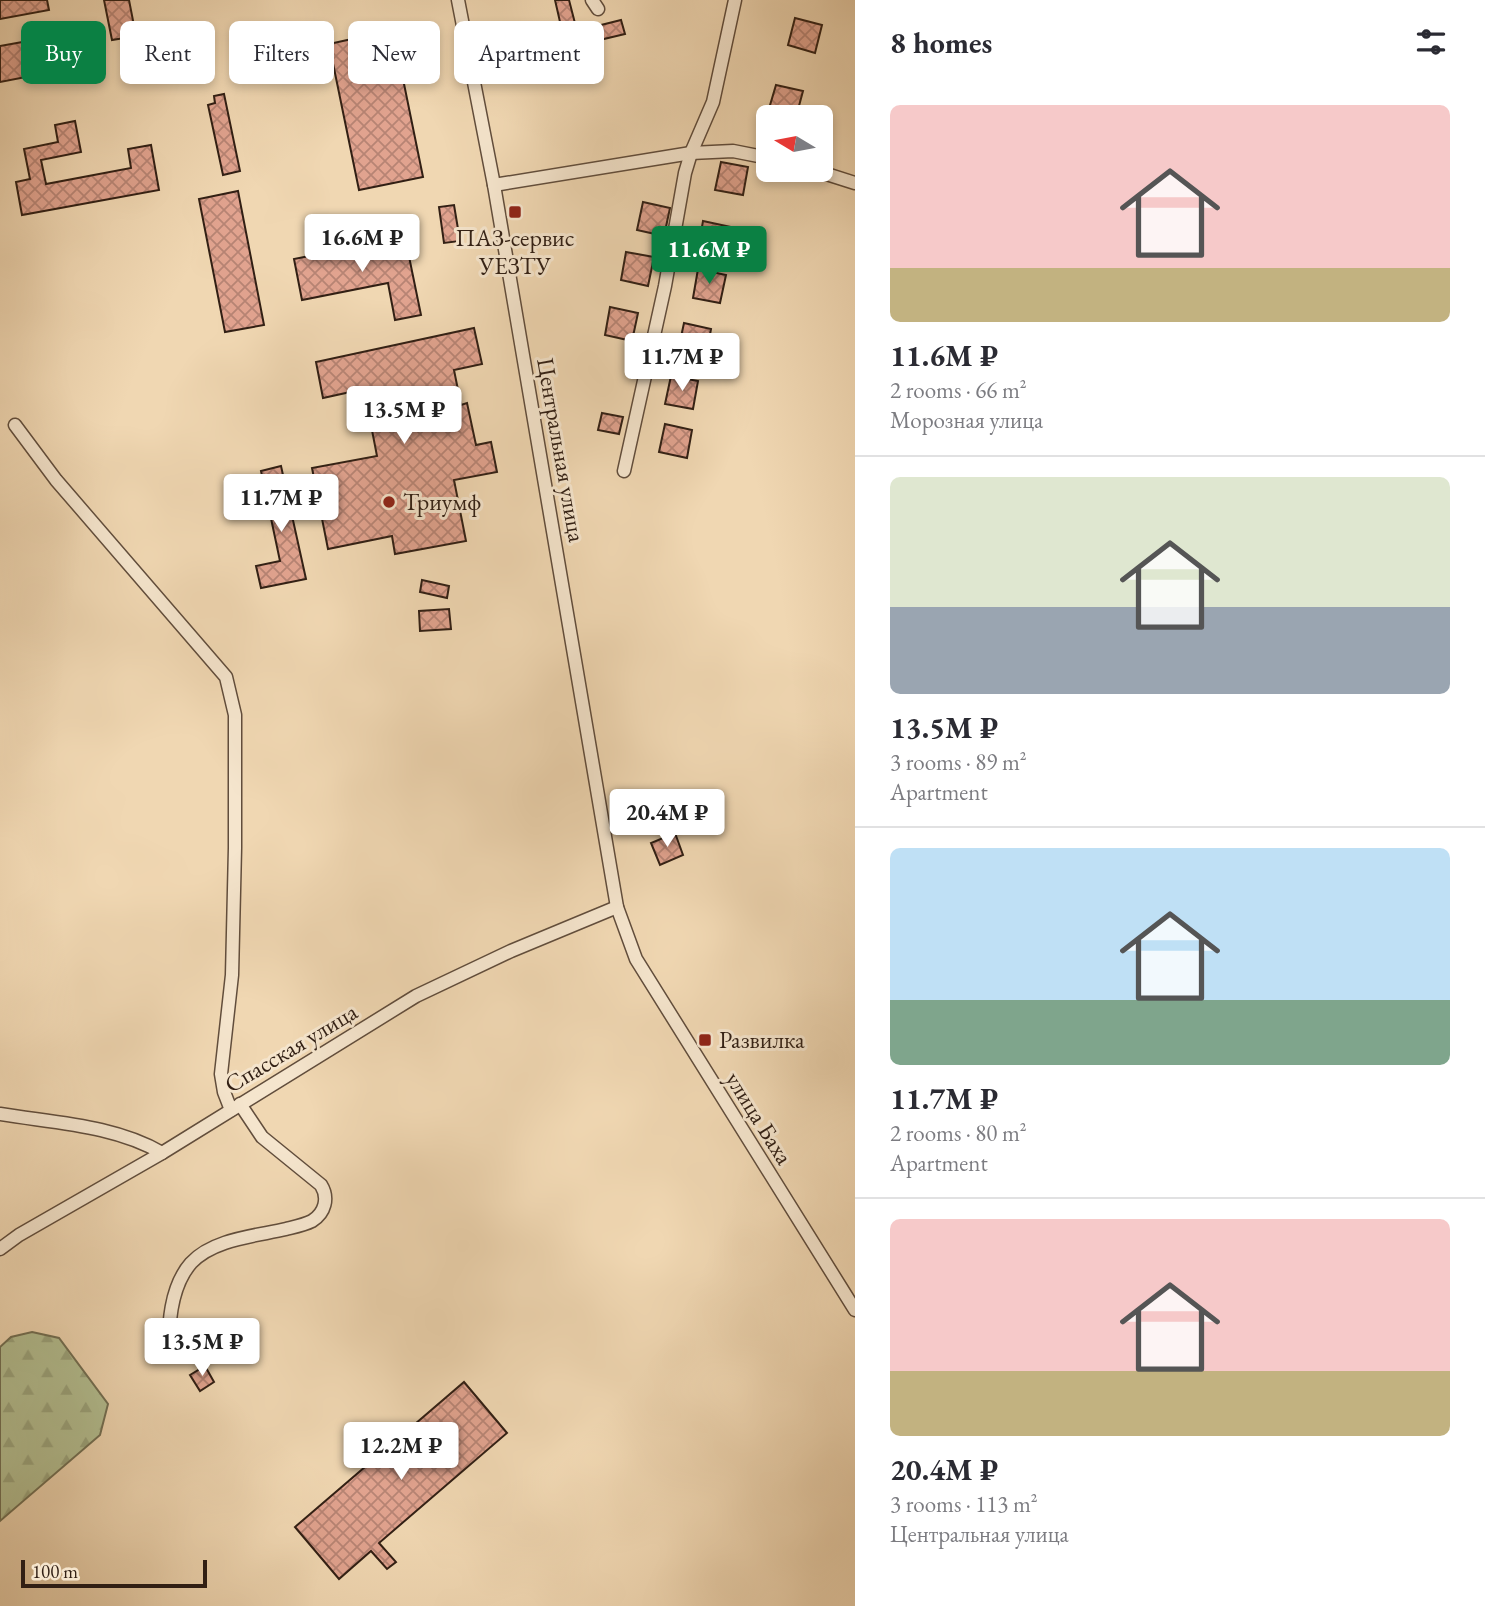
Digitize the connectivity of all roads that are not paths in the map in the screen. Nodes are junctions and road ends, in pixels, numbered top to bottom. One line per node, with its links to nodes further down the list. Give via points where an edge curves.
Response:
1 (458, 0): 7 (street, Центральная улица)
2 (735, 0): 3 (street, via 713,102)
3 (691, 153): 4 (street, via 733,151); 7 (street); 9 (street)
4 (756, 156)
5 (833, 176): 6 (street)
6 (855, 183)
7 (494, 186): 10 (street, Центральная улица)
8 (15, 425): 11 (street, via 226,677 230,689 235,848 232,975 221,1074 224,1093)
9 (624, 471)
10 (617, 907): 11 (street, Спасская улица, via 416,996); 15 (street, улица Баха, via 636,959)
11 (236, 1107): 13 (street, Спасская улица); 16 (street, via 262,1137 321,1185 325,1205 309,1223 201,1254 181,1280 170,1316)
12 (0, 1114): 13 (street, via 116,1133)
13 (162, 1153): 14 (street, Спасская улица)
14 (0, 1249)
15 (855, 1310)
16 (169, 1355)

